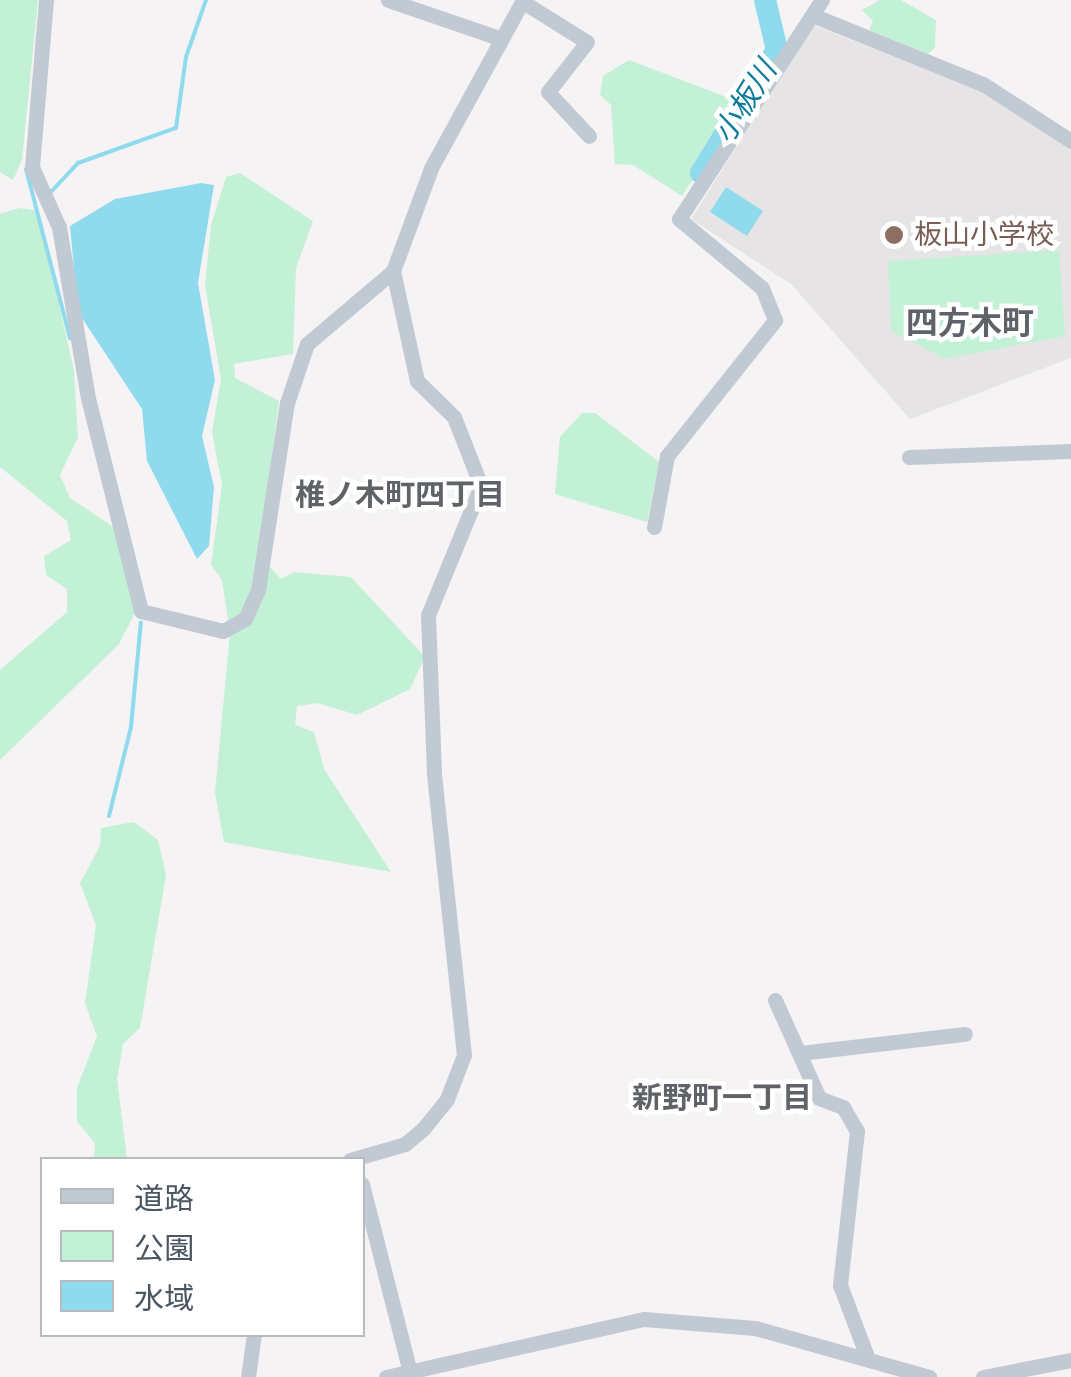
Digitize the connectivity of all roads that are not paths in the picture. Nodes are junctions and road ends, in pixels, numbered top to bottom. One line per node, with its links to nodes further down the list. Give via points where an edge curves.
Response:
1 (46, 0): 9 (street, via 32,166 58,228 88,398 141,611 224,631 246,619 258,590 296,366 307,344)
2 (388, 0): 6 (street)
3 (822, 0): 5 (street)
4 (523, 1): 6 (street); 7 (street, via 587,42 548,92)
5 (812, 15): 8 (street, via 983,84); 12 (street, via 679,220 762,288 775,320 668,456)
6 (502, 39): 9 (street, via 431,168)
7 (588, 136)
8 (1071, 141)
9 (393, 271): 16 (street, via 417,382 454,417 480,486 428,615 434,772 464,1055 447,1098 423,1129 405,1144)
10 (1071, 451): 11 (street)
11 (909, 456)
12 (654, 527)
13 (774, 1000): 15 (street)
14 (965, 1034): 15 (street)
15 (800, 1053): 19 (street, via 820,1098 843,1106 857,1131 840,1285)
16 (361, 1157)
17 (365, 1196): 21 (street)
18 (254, 1337): 22 (street)
19 (868, 1358): 21 (street, via 755,1328 629,1319); 24 (street)
20 (1071, 1360): 25 (street)
21 (409, 1368): 23 (street)
22 (248, 1377)
23 (386, 1377)
24 (929, 1377)
25 (983, 1377)

